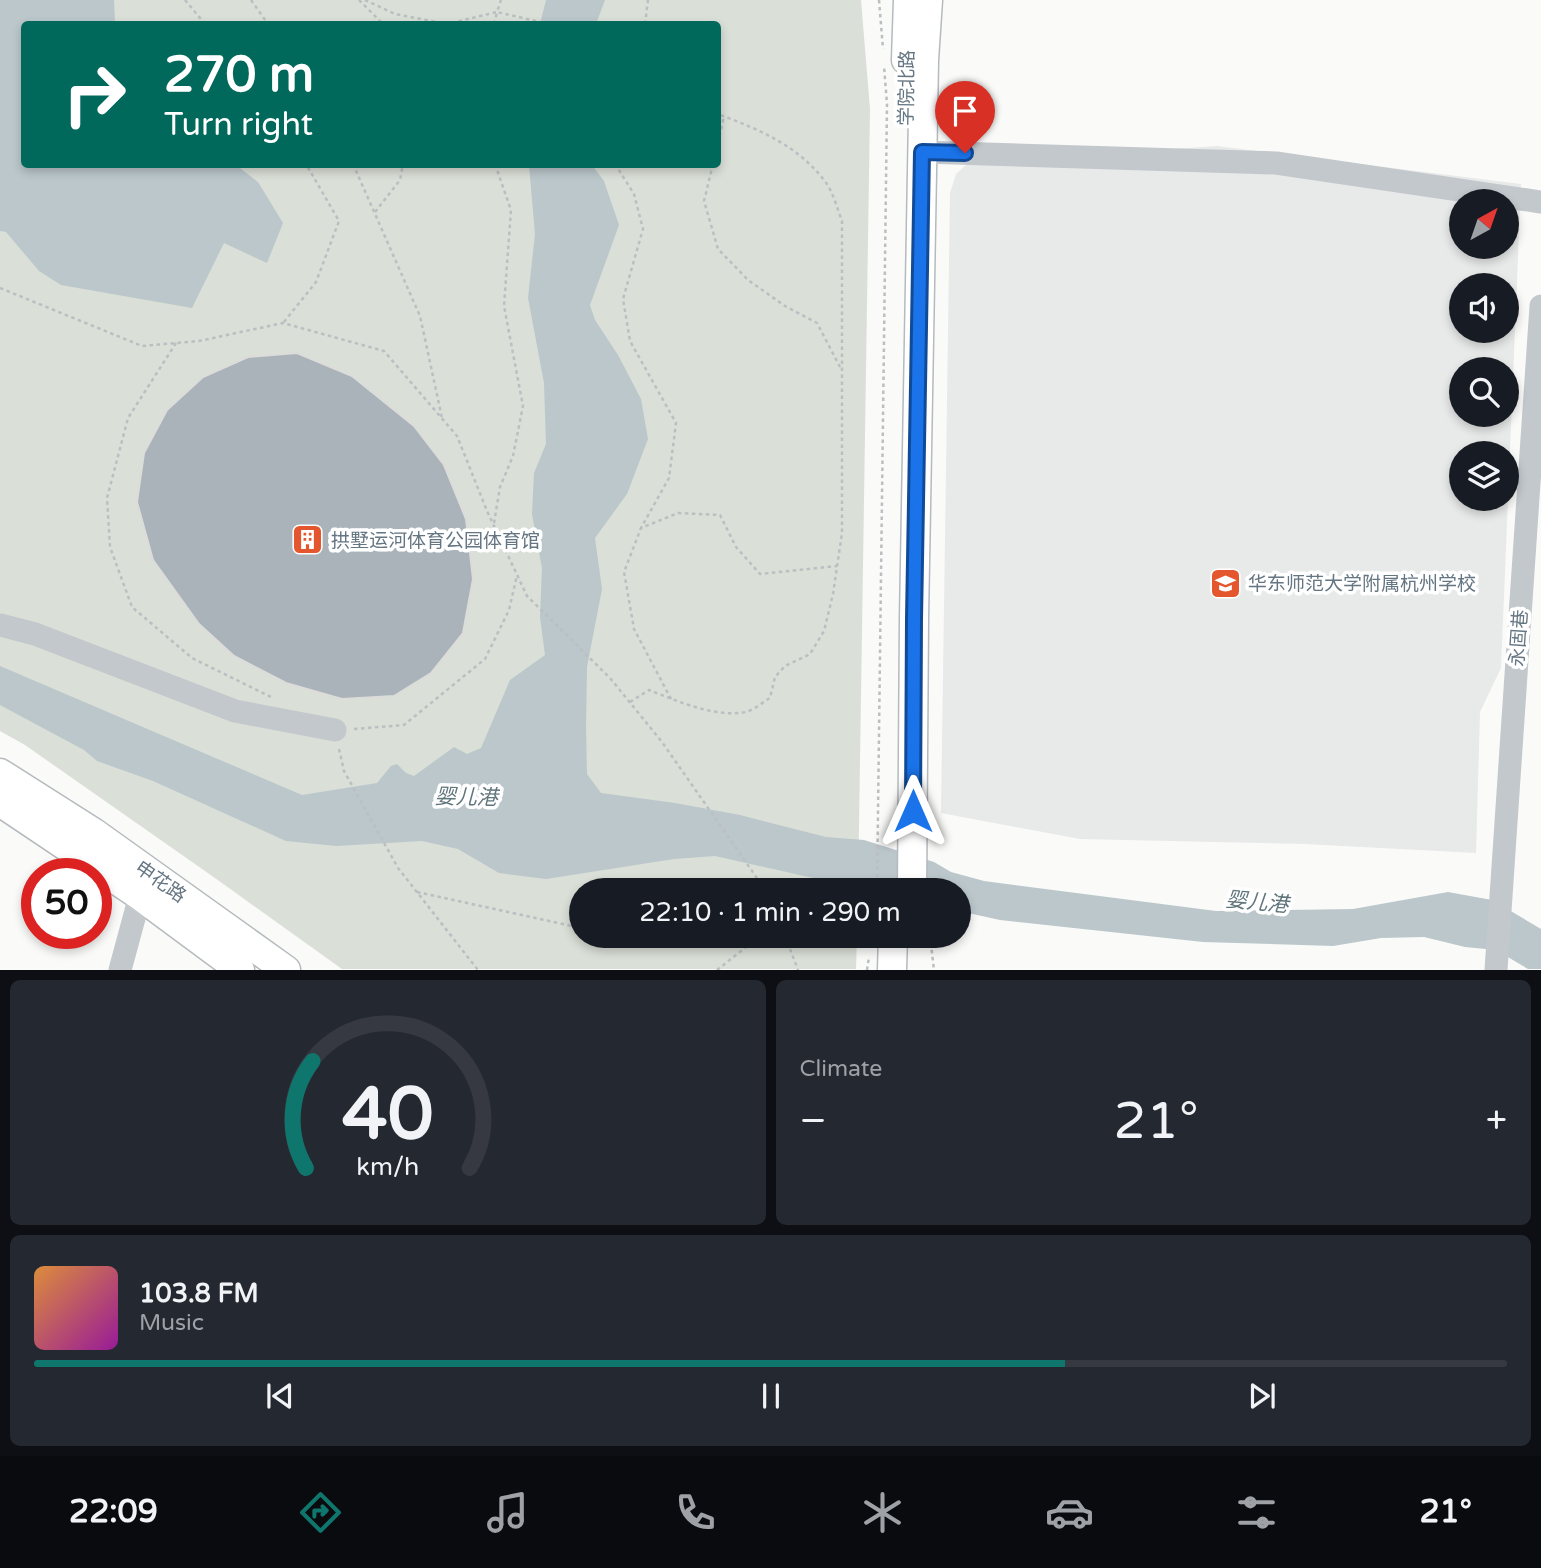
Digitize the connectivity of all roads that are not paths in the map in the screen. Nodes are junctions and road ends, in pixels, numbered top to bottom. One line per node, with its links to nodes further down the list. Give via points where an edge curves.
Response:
1 (908, 0): 10 (main road, 学院北路)
2 (928, 0): 3 (main road, 学院北路)
3 (922, 152): 4 (street, via 1276,163); 10 (main road, 学院北路, via 914,605)
4 (1541, 202)
5 (1541, 306): 17 (street, 永固巷)
6 (0, 625): 7 (street, via 235,710)
7 (335, 730)
8 (0, 773): 16 (main road, 申花路, via 93,832)
9 (0, 802): 13 (main road, 申花路)
10 (896, 837): 11 (main road, 学院北路); 12 (main road, 学院北路)
11 (894, 878)
12 (908, 878)
13 (141, 896): 14 (street); 15 (main road, 申花路)
14 (120, 970)
15 (240, 970)
16 (286, 970)
17 (1496, 970)

